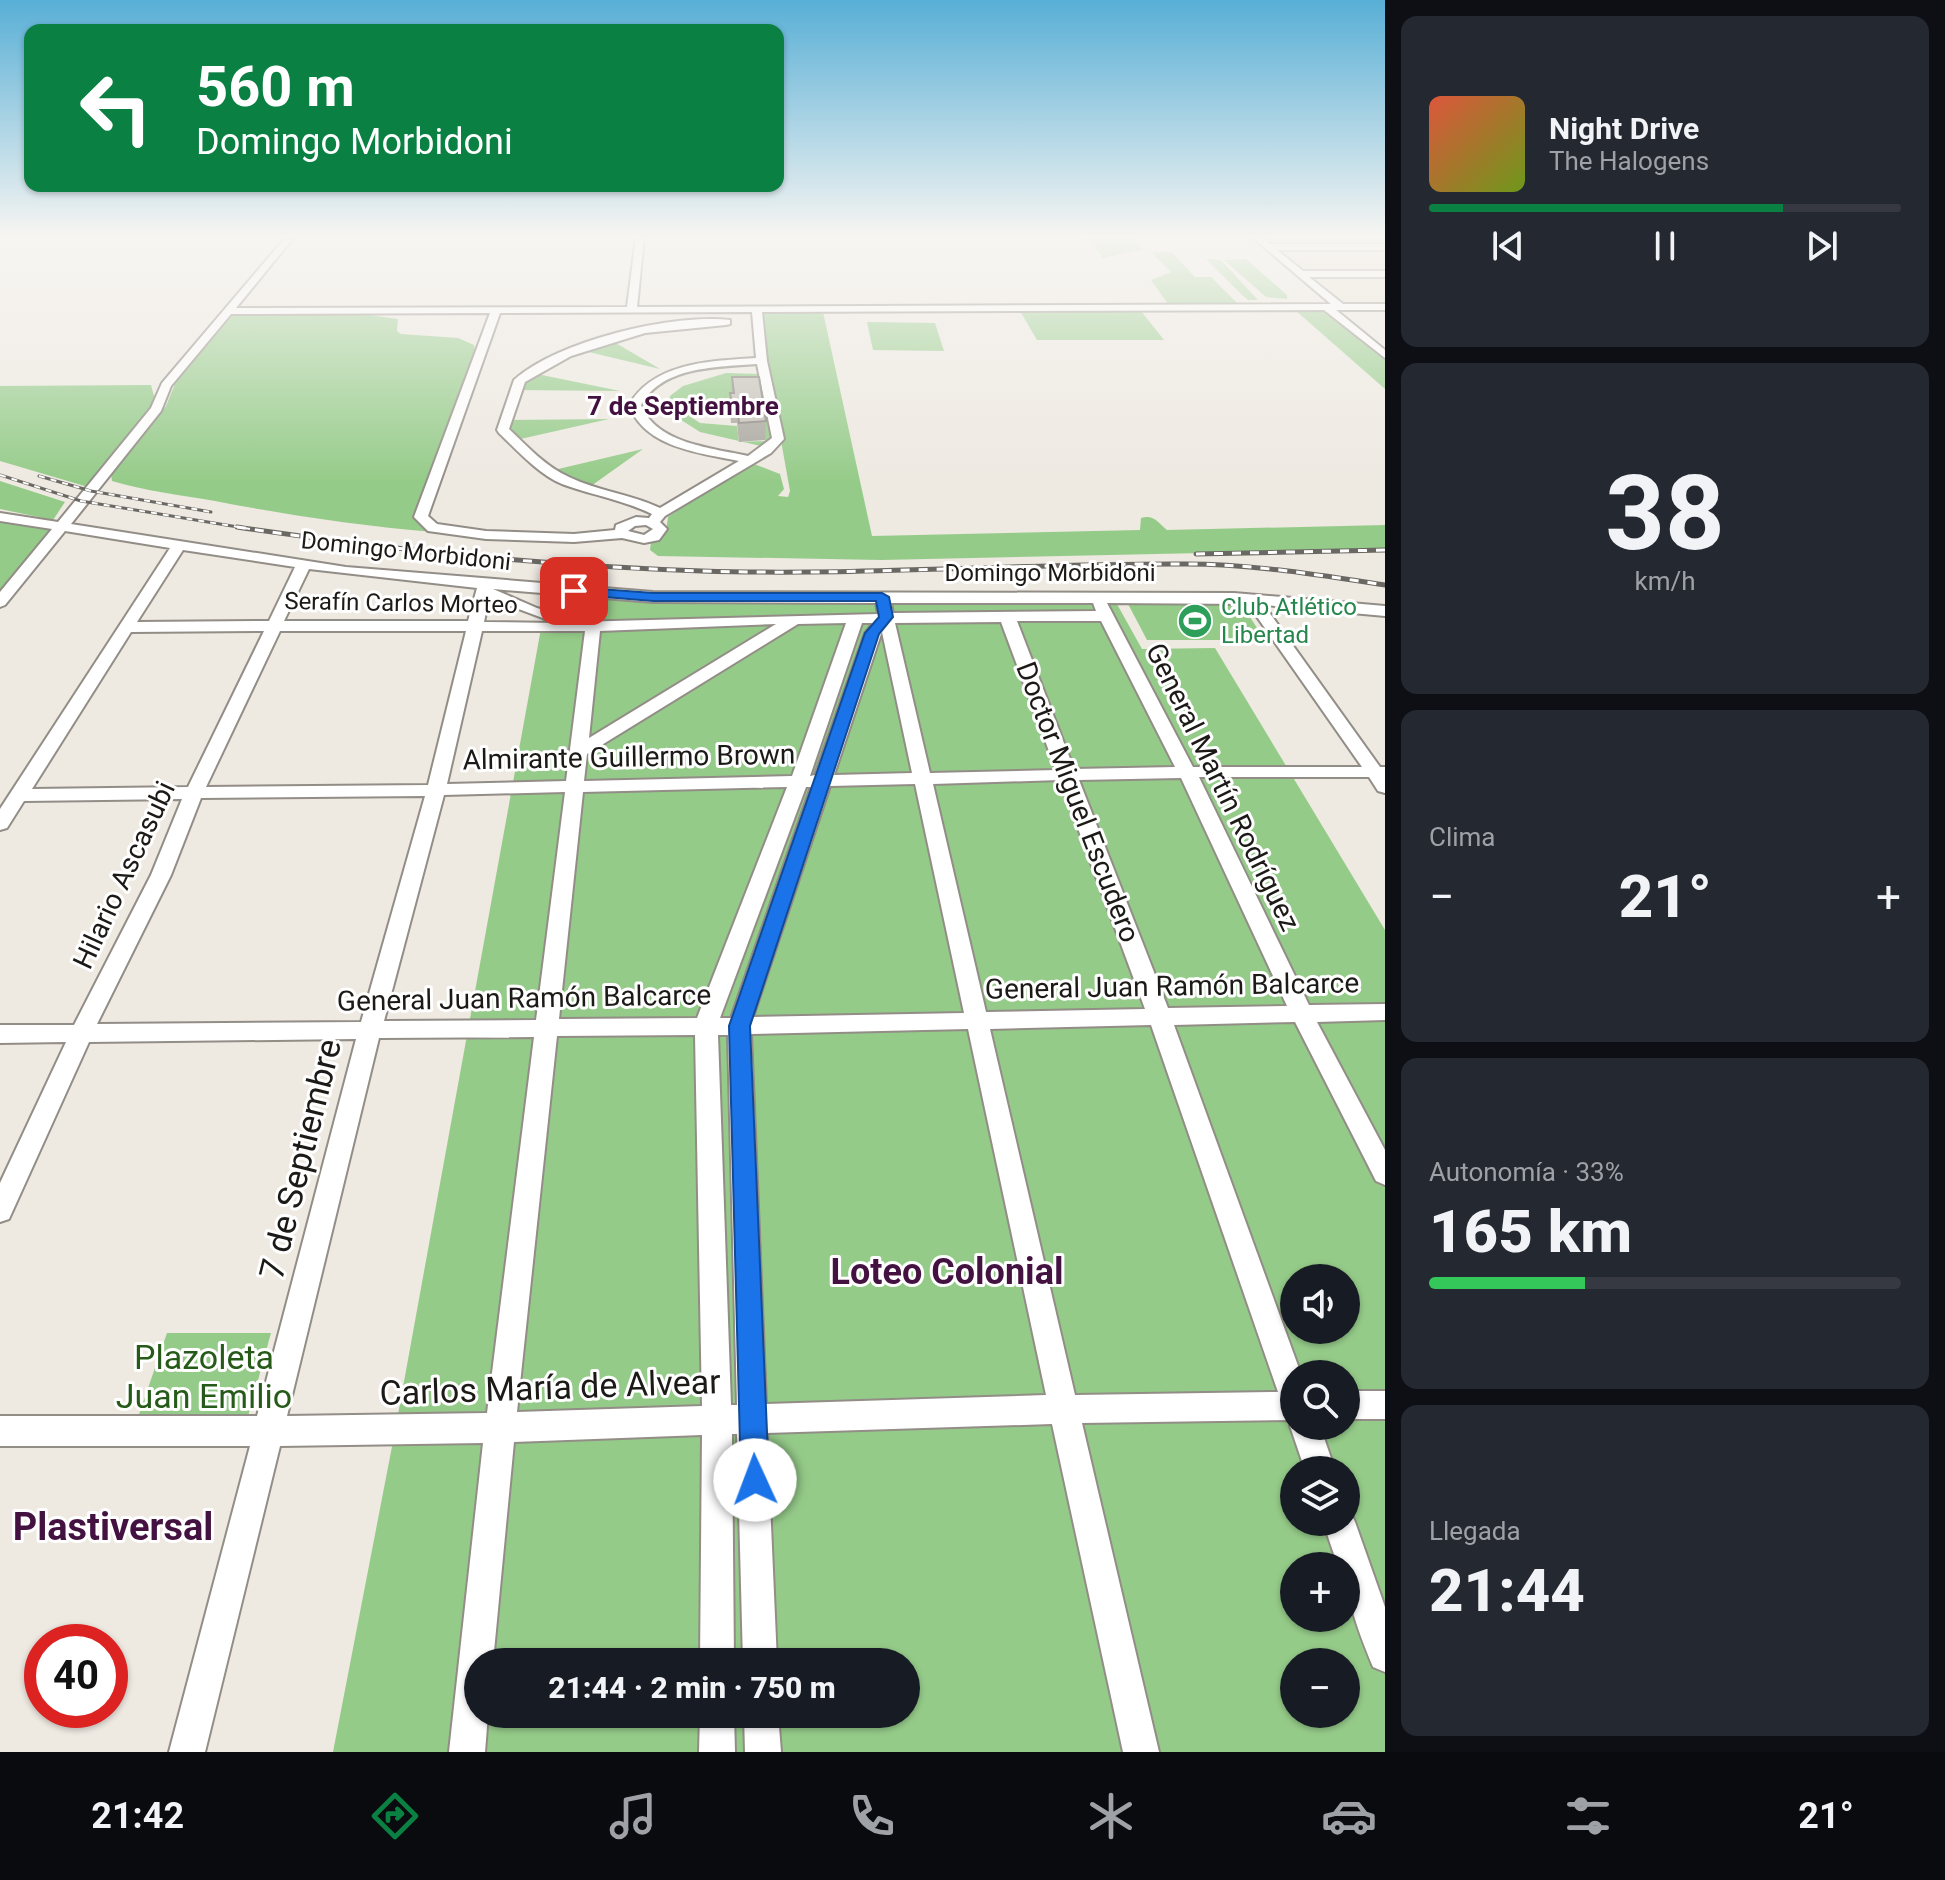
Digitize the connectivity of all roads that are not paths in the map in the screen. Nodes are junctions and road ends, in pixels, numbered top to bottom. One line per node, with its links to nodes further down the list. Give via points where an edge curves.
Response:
1 (221, 319): 13 (street, via 166,385 157,409)
2 (493, 319): 12 (street, via 421,517 433,528 453,533 574,538 622,534 637,539 654,537 660,529)
3 (734, 319): 12 (street, via 590,343 520,380 503,430 564,480 635,501)
4 (757, 319): 9 (street)
5 (1340, 319): 6 (street)
6 (1357, 333): 7 (street); 8 (street)
7 (1371, 333)
8 (1385, 355)
9 (762, 361): 10 (street, via 778,439); 10 (street, via 676,373 641,393 635,405 639,420 667,438)
10 (751, 460): 12 (street)
11 (0, 517): 13 (street, Domingo Morbidoni)
12 (656, 518)
13 (60, 528): 14 (street, Domingo Morbidoni); 18 (street)
14 (178, 547): 15 (street, Domingo Morbidoni); 26 (street)
15 (304, 564): 16 (street, Domingo Morbidoni); 25 (street, Hilario Ascasubi)
16 (484, 588): 19 (street, Domingo Morbidoni); 27 (street, via 532,611); 28 (street, 7 de Septiembre)
17 (1253, 600): 20 (street, Domingo Morbidoni); 21 (street, Domingo Morbidoni); 31 (street)
18 (0, 602)
19 (884, 607): 20 (street, Domingo Morbidoni); 22 (street, Serafín Carlos Morteo); 23 (street, Serafín Carlos Morteo); 33 (street); 34 (street)
20 (1102, 607): 22 (street, Serafín Carlos Morteo); 30 (street, General Martín Rodríguez)
21 (1385, 611)
22 (1007, 616): 32 (street, Doctor Miguel Escudero)
23 (856, 618): 24 (street, Serafín Carlos Morteo); 35 (street)
24 (795, 619): 27 (street, Serafín Carlos Morteo); 29 (street)
25 (275, 625): 26 (street, Serafín Carlos Morteo); 28 (street, Serafín Carlos Morteo); 38 (street, Hilario Ascasubi)
26 (127, 627): 39 (street)
27 (590, 627): 28 (street, Serafín Carlos Morteo); 29 (street)
28 (477, 628): 37 (street, 7 de Septiembre)
29 (581, 750): 36 (street)
30 (1187, 772): 31 (street, Almirante Guillermo Brown); 32 (street, Almirante Guillermo Brown); 42 (street, General Martín Rodríguez)
31 (1382, 777)
32 (1069, 778): 34 (street, Almirante Guillermo Brown); 43 (street, Doctor Miguel Escudero)
33 (823, 779): 34 (street, Almirante Guillermo Brown); 35 (street, Almirante Guillermo Brown); 46 (street)
34 (923, 780): 44 (street)
35 (799, 781): 36 (street, Almirante Guillermo Brown); 45 (street)
36 (577, 786): 37 (street, Almirante Guillermo Brown); 47 (street)
37 (436, 790): 38 (street, Almirante Guillermo Brown); 48 (street, 7 de Septiembre)
38 (194, 793): 39 (street, Almirante Guillermo Brown); 49 (street, Hilario Ascasubi, via 161,875)
39 (19, 795): 40 (street)
40 (0, 824)
41 (1385, 1012): 42 (street, General Juan Ramón Balcarce)
42 (1302, 1014): 43 (street, General Juan Ramón Balcarce); 51 (street, General Martín Rodríguez)
43 (1160, 1018): 44 (street, General Juan Ramón Balcarce); 53 (street, Doctor Miguel Escudero)
44 (975, 1020): 46 (street, General Juan Ramón Balcarce); 57 (street)
45 (706, 1025): 46 (street, General Juan Ramón Balcarce); 47 (street, General Juan Ramón Balcarce); 59 (street)
46 (739, 1026): 58 (street)
47 (547, 1029): 48 (street, General Juan Ramón Balcarce); 60 (street)
48 (370, 1030): 49 (street, General Juan Ramón Balcarce); 62 (street, 7 de Septiembre)
49 (82, 1032): 50 (street, General Juan Ramón Balcarce); 52 (street, Hilario Ascasubi)
50 (0, 1034)
51 (1385, 1174)
52 (0, 1211)
53 (1282, 1360)
54 (1360, 1405): 55 (street)
55 (1385, 1405)
56 (1280, 1406): 57 (street, Carlos María de Alvear)
57 (1065, 1409): 58 (street, Carlos María de Alvear); 73 (street)
58 (753, 1419): 59 (street, Carlos María de Alvear); 65 (street)
59 (717, 1420): 60 (street, Carlos María de Alvear); 64 (street)
60 (500, 1428): 62 (street, Carlos María de Alvear); 70 (street)
61 (0, 1431): 62 (street, Carlos María de Alvear)
62 (267, 1432): 69 (street, 7 de Septiembre)
63 (1344, 1536): 66 (street)
64 (717, 1648)
65 (760, 1648)
66 (1385, 1655)
67 (717, 1728): 71 (street)
68 (762, 1728): 72 (street)
69 (187, 1752)
70 (467, 1752)
71 (717, 1752)
72 (763, 1752)
73 (1141, 1752)

